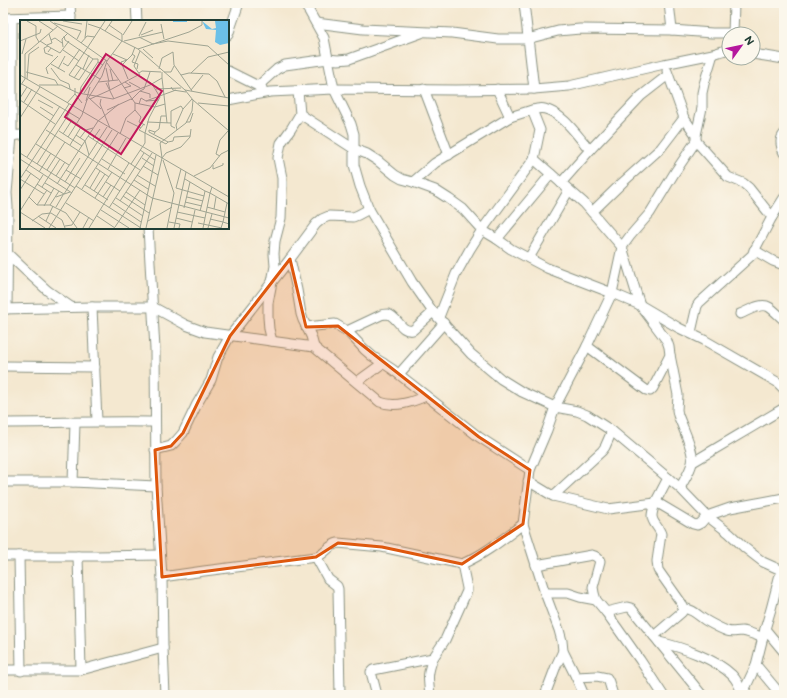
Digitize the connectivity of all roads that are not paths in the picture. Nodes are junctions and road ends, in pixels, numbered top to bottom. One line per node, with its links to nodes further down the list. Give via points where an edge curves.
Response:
1 (70, 3): 9 (street)
2 (136, 3): 10 (street)
3 (239, 3): 14 (street)
4 (303, 3): 11 (street)
5 (524, 3): 17 (street)
6 (669, 3): 13 (street)
7 (734, 3): 12 (street)
8 (7, 18): 9 (street); 26 (street)
9 (71, 18)
10 (137, 20)
11 (316, 23): 15 (street, via 362,29); 21 (street, via 324,38)
12 (733, 26)
13 (672, 30): 16 (street); 17 (street, via 573,30)
14 (229, 32)
15 (426, 32): 17 (street, via 498,39); 21 (street, via 349,59)
16 (721, 33)
17 (528, 39): 31 (street)
18 (721, 52): 19 (street)
19 (713, 54): 23 (street); 41 (street, via 702,93)
20 (761, 55): 22 (street)
21 (328, 59): 27 (street, via 285,65); 28 (street)
22 (784, 59)
23 (664, 64): 25 (street); 31 (street, via 569,86)
24 (229, 71): 27 (street)
25 (668, 75): 38 (street); 43 (street, via 641,96)
26 (7, 77): 40 (street)
27 (258, 86): 33 (street)
28 (334, 89): 29 (street); 32 (street); 42 (street, via 351,124)
29 (424, 89): 30 (street); 45 (street)
30 (498, 89): 31 (street); 37 (street)
31 (534, 89)
32 (298, 91): 33 (street); 36 (street)
33 (270, 92): 34 (street)
34 (229, 100)
35 (532, 110): 37 (street); 43 (street, via 544,109 559,116); 46 (street, via 540,130)
36 (300, 114): 42 (street); 65 (street, via 281,143 279,151 282,178 281,218 275,241)
37 (510, 117): 45 (street)
38 (684, 118): 41 (street); 54 (street, via 661,148)
39 (784, 134): 44 (street, via 781,145)
40 (12, 136): 51 (street)
41 (696, 138): 55 (street, via 728,177 749,188); 59 (street, via 650,213)
42 (354, 149): 48 (street, via 367,154 402,179); 53 (street, via 354,165)
43 (590, 150): 49 (street)
44 (784, 153)
45 (449, 154): 48 (street)
46 (534, 159): 47 (street); 57 (street)
47 (551, 174): 49 (street); 58 (street)
48 (413, 182): 57 (street, via 449,198)
49 (561, 183): 50 (street)
50 (569, 190): 54 (street); 62 (street)
51 (5, 193): 61 (street, via 8,207)
52 (784, 200): 55 (street)
53 (369, 209): 63 (street, via 353,217 329,216 322,219); 73 (street, via 412,282)
54 (592, 212): 59 (street)
55 (772, 217): 60 (street)
56 (148, 229): 70 (street)
57 (482, 230): 58 (street); 73 (street, via 456,274)
58 (497, 239): 62 (street)
59 (622, 247): 66 (street); 67 (street)
60 (754, 250): 64 (street); 77 (street, via 748,259 699,303)
61 (5, 253): 68 (street, via 48,291); 71 (street)
62 (529, 258): 66 (street, via 547,268)
63 (290, 259): 65 (street); 75 (street)
64 (783, 264)
65 (273, 280): 78 (street); 79 (street, via 268,303)
66 (612, 293): 67 (street); 80 (street)
67 (640, 305): 77 (street, via 679,328); 82 (street, via 667,341)
68 (71, 307): 69 (street); 71 (street)
69 (92, 307): 70 (street); 85 (street)
70 (153, 307): 78 (street, via 186,325 205,332); 93 (street)
71 (5, 309)
72 (740, 314): 74 (street, via 765,306 770,307)
73 (439, 317): 76 (street, via 410,331 390,315 381,314); 86 (street); 90 (street, via 471,354 501,379)
74 (784, 320)
75 (306, 327): 76 (street, via 335,324); 81 (street)
76 (347, 331): 83 (street, via 364,349)
77 (691, 332): 88 (street)
78 (230, 336): 79 (street); 97 (street, via 218,357 211,380 183,433 171,446)
79 (272, 341): 81 (street)
80 (587, 346): 82 (street, via 646,390 653,388); 90 (street)
81 (314, 347): 87 (street)
82 (670, 355): 98 (street, via 678,395 678,415 690,445)
83 (383, 363): 86 (street); 87 (street)
84 (3, 366): 85 (street)
85 (95, 367): 92 (street)
86 (399, 374): 89 (street)
87 (357, 382): 89 (street, via 385,404 406,403)
88 (784, 389)
89 (426, 396): 99 (street, via 479,437)
90 (555, 408): 96 (street, via 577,411); 99 (street)
91 (784, 408): 98 (street)
92 (97, 421): 93 (street); 95 (street)
93 (155, 422): 97 (street)
94 (3, 423): 95 (street)
95 (75, 423): 103 (street)
96 (612, 431): 100 (street); 106 (street, via 602,451)
97 (155, 450): 104 (street)
98 (693, 462): 105 (street)
99 (530, 470): 101 (street)
100 (668, 478): 105 (street); 108 (street)
101 (528, 481): 106 (street); 110 (street)
102 (3, 482): 103 (street)
103 (73, 482): 104 (street)
104 (156, 486): 111 (street)
105 (680, 488): 109 (street)
106 (553, 496): 108 (street, via 608,510)
107 (784, 498): 109 (street, via 730,508)
108 (656, 502): 109 (street, via 693,524 701,523); 122 (street, via 652,519 661,534 658,570)
109 (707, 516): 118 (street, via 763,562)
110 (523, 524): 116 (street, via 486,551); 117 (street)
111 (160, 555): 114 (street); 119 (street)
112 (3, 556): 113 (street)
113 (19, 556): 114 (street); 133 (street)
114 (78, 556): 132 (street)
115 (316, 557): 116 (street, via 338,543 382,547); 119 (street); 137 (street, via 328,579 338,589)
116 (462, 564): 129 (street, via 467,591 445,640)
117 (536, 565): 120 (street); 121 (street, via 596,556 600,561 594,587)
118 (783, 570): 124 (street)
119 (162, 577): 126 (street)
120 (545, 593): 121 (street, via 568,593); 127 (street, via 559,630)
121 (596, 600): 123 (street)
122 (683, 608): 124 (street, via 695,612 725,631); 125 (street)
123 (606, 612): 125 (street, via 631,608); 143 (street)
124 (764, 634): 128 (street); 130 (street)
125 (657, 639): 135 (street, via 718,664 732,675); 144 (street)
126 (163, 648): 132 (street); 136 (street)
127 (563, 651): 134 (street); 140 (street)
128 (784, 652)
129 (433, 658): 138 (street, via 373,670 371,672); 139 (street, via 428,671)
130 (756, 665): 135 (street); 145 (street)
131 (3, 670): 133 (street)
132 (81, 670): 133 (street)
133 (21, 671)
134 (576, 677): 141 (street); 142 (street, via 607,678)
135 (742, 694)
136 (165, 695)
137 (340, 695)
138 (377, 695)
139 (430, 695)
140 (545, 695)
141 (584, 695)
142 (613, 695)
143 (663, 695)
144 (702, 695)
145 (781, 695)

